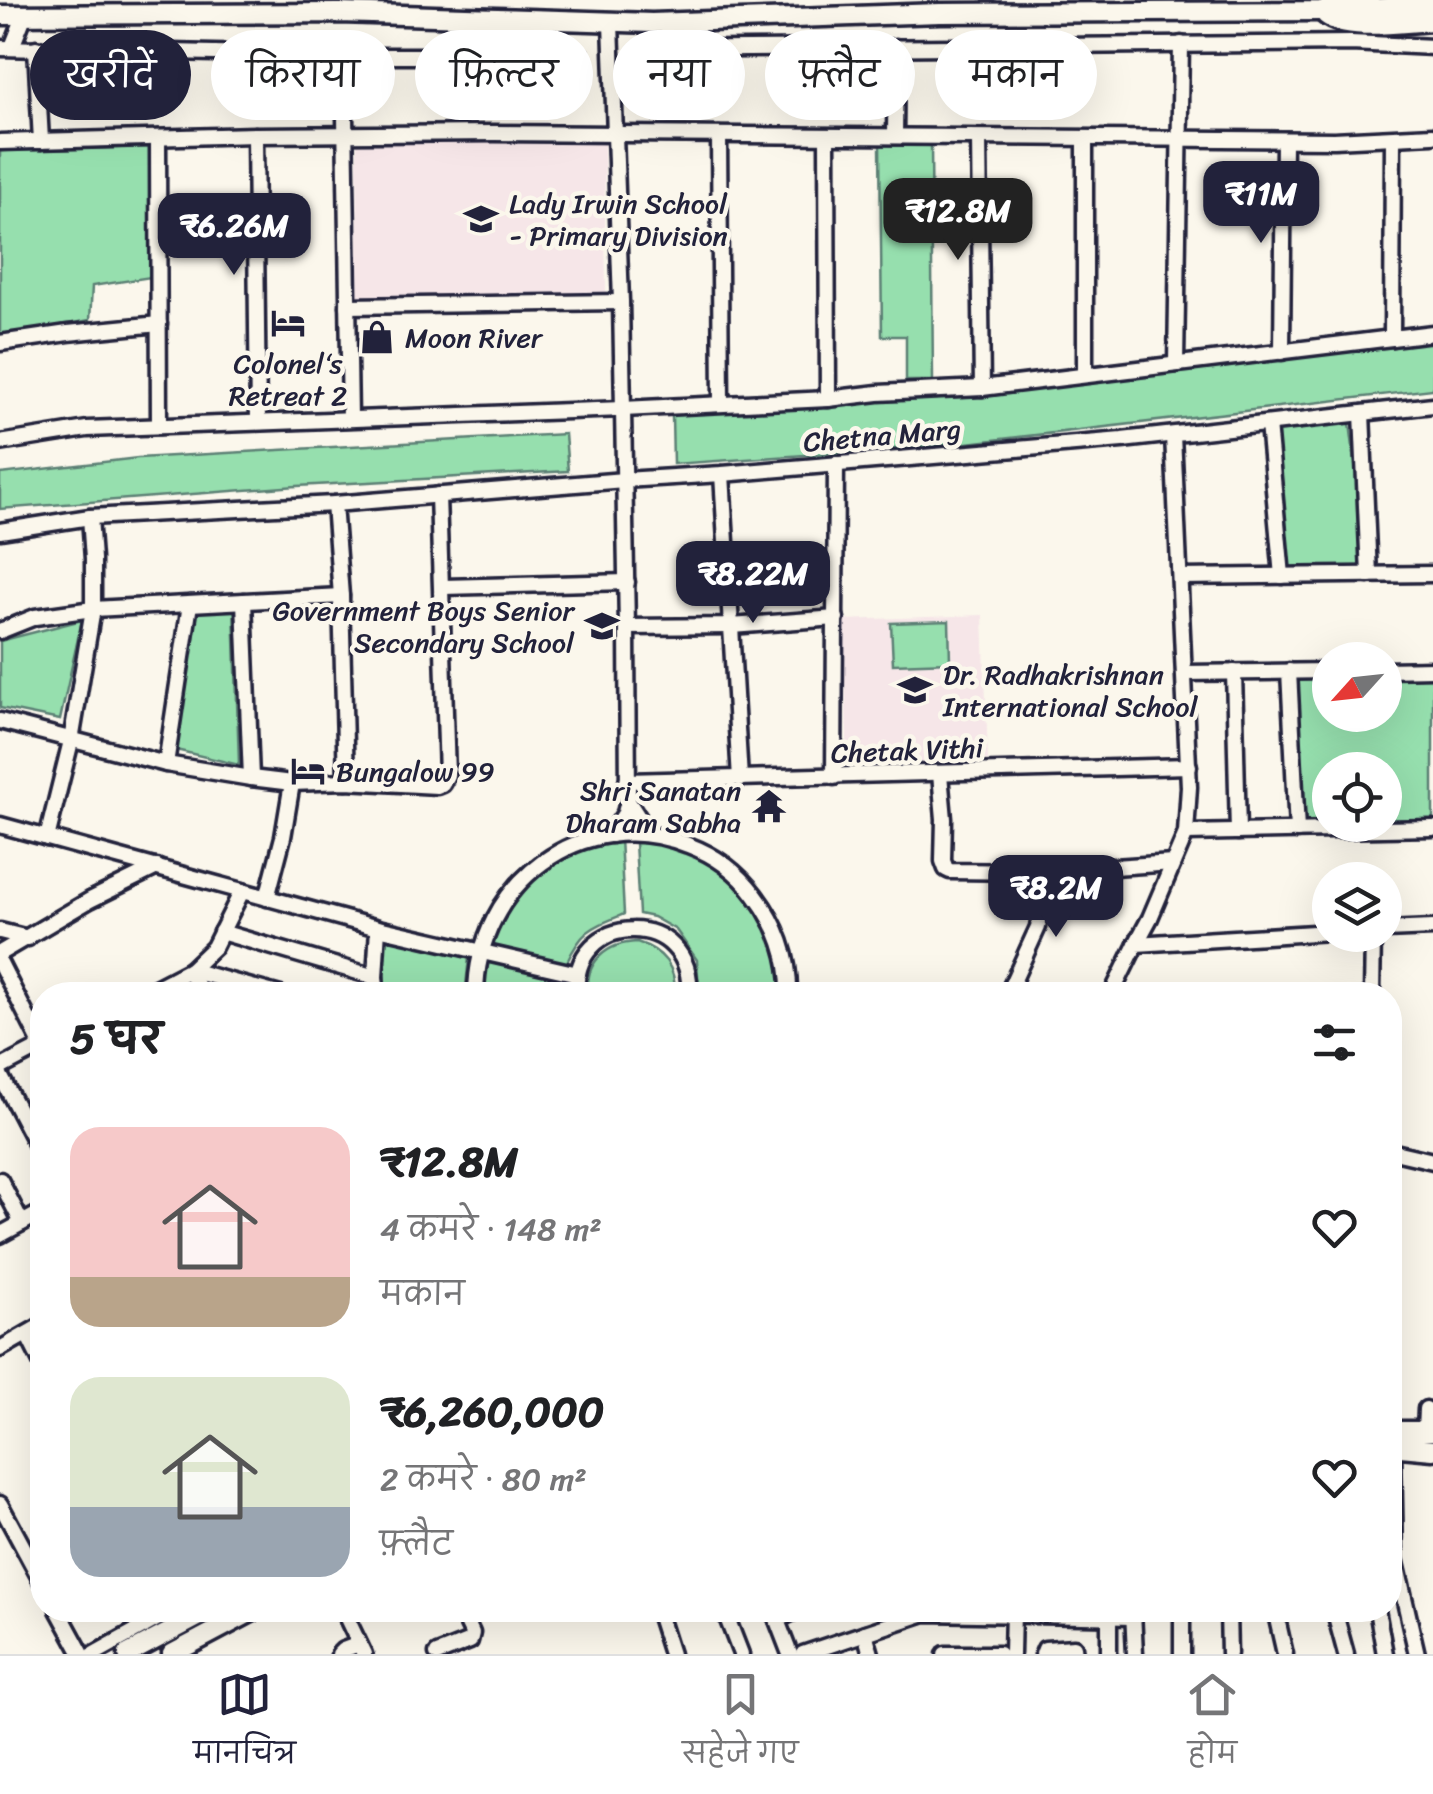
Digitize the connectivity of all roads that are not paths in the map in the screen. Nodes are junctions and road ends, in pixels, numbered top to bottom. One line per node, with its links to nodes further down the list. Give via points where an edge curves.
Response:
1 (1433, 6): 2 (main road)
2 (1322, 12): 5 (main road, via 1334,22); 6 (main road, via 940,12)
3 (24, 14): 4 (main road); 6 (main road, via 340,13); 10 (street)
4 (0, 15)
5 (1433, 21)
6 (611, 23): 15 (street)
7 (1181, 44): 8 (street); 9 (street); 24 (street)
8 (915, 47)
9 (1433, 47)
10 (6, 48)
11 (39, 120): 27 (street)
12 (346, 120): 14 (street)
13 (895, 120): 20 (street)
14 (347, 134): 15 (street); 17 (street); 30 (street)
15 (616, 134): 16 (street); 29 (street)
16 (719, 134): 19 (street); 40 (street)
17 (255, 135): 21 (street); 45 (street)
18 (1433, 135): 23 (street)
19 (827, 136): 20 (street); 39 (street)
20 (895, 136): 22 (street)
21 (158, 138): 27 (street); 31 (street)
22 (979, 138): 25 (street); 38 (street)
23 (1393, 138): 26 (street); 33 (street)
24 (1180, 139): 25 (street); 26 (street); 36 (street)
25 (1086, 140): 37 (street)
26 (1284, 140): 35 (street)
27 (40, 141): 28 (street)
28 (0, 142)
29 (621, 302): 30 (street); 42 (street)
30 (348, 306): 44 (street)
31 (159, 324): 34 (street); 47 (street)
32 (1433, 333): 33 (street)
33 (1392, 338): 35 (street)
34 (0, 343)
35 (1282, 352): 36 (street)
36 (1176, 364): 37 (street)
37 (1085, 374): 38 (street)
38 (982, 388): 39 (street)
39 (828, 399): 40 (street)
40 (721, 403): 42 (street)
41 (1433, 405): 43 (street, Chetna Marg)
42 (623, 409): 44 (street); 52 (street)
43 (1362, 413): 46 (street, Chetna Marg); 57 (street)
44 (350, 418): 45 (street)
45 (258, 422): 47 (street)
46 (1268, 424): 48 (street, Chetna Marg); 59 (street)
47 (159, 426): 49 (street)
48 (1173, 436): 50 (street, Chetna Marg); 60 (street)
49 (0, 442)
50 (836, 464): 51 (street, Chetna Marg); 67 (street)
51 (722, 474): 52 (street, Chetna Marg); 68 (street)
52 (624, 480): 53 (street, Chetna Marg); 61 (street)
53 (438, 495): 54 (street, Chetna Marg); 62 (street)
54 (334, 504): 55 (street, Chetna Marg); 63 (street)
55 (90, 518): 56 (street, Chetna Marg); 66 (street)
56 (0, 532)
57 (1370, 574): 58 (street); 59 (street)
58 (1433, 574)
59 (1282, 576): 60 (street)
60 (1180, 577): 76 (street)
61 (626, 582): 62 (street); 69 (street)
62 (443, 587): 85 (street, via 447,774 437,786)
63 (341, 596): 64 (street); 85 (street)
64 (244, 601): 65 (street); 83 (street)
65 (190, 604): 66 (street); 79 (street)
66 (93, 609): 70 (street); 78 (street)
67 (836, 618): 68 (street); 82 (street)
68 (731, 626): 69 (street); 84 (street)
69 (628, 628): 86 (street)
70 (0, 631)
71 (1433, 669): 72 (street)
72 (1402, 670)
73 (1289, 671): 74 (street); 75 (street); 91 (street)
74 (1312, 671)
75 (1234, 672): 76 (street); 92 (street)
76 (1185, 673): 80 (street)
77 (0, 721): 78 (street)
78 (71, 740): 79 (street); 96 (street)
79 (166, 764): 83 (street)
80 (1189, 766): 81 (street, Chetak Vithi); 93 (street)
81 (940, 774): 82 (street, Chetak Vithi); 99 (street, via 946,869)
82 (834, 777): 84 (street, Chetak Vithi)
83 (251, 778): 87 (street)
84 (740, 780): 86 (street, Chetak Vithi)
85 (346, 781): 87 (street)
86 (627, 781): 88 (street)
87 (292, 784): 101 (street)
88 (628, 801): 94 (street); 95 (street)
89 (0, 825): 96 (street)
90 (1433, 828): 91 (street)
91 (1297, 831): 92 (street)
92 (1238, 832): 93 (street)
93 (1186, 833): 97 (street)
94 (649, 834): 95 (street); 124 (street, via 703,851 748,886 779,934)
95 (612, 835): 111 (street, via 585,840 538,864 502,903)
96 (47, 838): 98 (street)
97 (1174, 864): 99 (street); 109 (street)
98 (157, 868): 100 (street); 108 (street)
99 (1040, 872): 125 (street, via 1038,928)
100 (242, 890): 101 (street); 106 (street)
101 (267, 898): 102 (street)
102 (378, 928): 111 (street); 116 (street)
103 (1433, 928): 104 (street)
104 (1402, 929)
105 (0, 931): 108 (street)
106 (222, 932): 114 (street); 116 (street)
107 (1312, 933): 109 (street)
108 (28, 938): 110 (street)
109 (1136, 944): 126 (street)
110 (0, 952)
111 (480, 952): 115 (street); 121 (street)
112 (1373, 952): 127 (street)
113 (0, 963): 128 (street)
114 (190, 970): 117 (street); 118 (street); 119 (street)
115 (578, 974): 122 (street); 123 (street, via 585,955 607,935 646,930 679,952)
116 (375, 977): 120 (street)
117 (167, 982)
118 (196, 982)
119 (234, 982)
120 (376, 982)
121 (477, 982)
122 (578, 982)
123 (688, 982)
124 (788, 982)
125 (1014, 982)
126 (1117, 982)
127 (1372, 982)
128 (30, 1022)
129 (30, 1053): 130 (street)
130 (0, 1072): 131 (street)
131 (30, 1131)
132 (1402, 1154): 133 (street)
133 (1433, 1161)
134 (0, 1180): 136 (street)
135 (30, 1219): 136 (street)
136 (22, 1223): 137 (street)
137 (0, 1235)
138 (30, 1332): 139 (street)
139 (27, 1334): 140 (street); 141 (street)
140 (30, 1340)
141 (0, 1349)
142 (1426, 1409): 143 (street)
143 (1429, 1431): 144 (main road)
144 (1402, 1438)
145 (1402, 1443): 146 (main road)
146 (1433, 1450)
147 (0, 1504): 148 (street)
148 (30, 1558)
149 (1402, 1604): 193 (street)
150 (68, 1622): 170 (street)
151 (152, 1622): 171 (street)
152 (188, 1622): 172 (main road)
153 (232, 1622): 173 (main road)
154 (349, 1622): 169 (street)
155 (467, 1622): 175 (street, via 470,1641)
156 (661, 1622): 176 (street)
157 (729, 1622): 177 (street)
158 (778, 1622): 178 (street)
159 (898, 1622): 168 (street)
160 (1013, 1622): 183 (street)
161 (1109, 1622): 186 (street)
162 (1134, 1622): 187 (street)
163 (1182, 1622): 188 (street)
164 (1228, 1622): 189 (street)
165 (1278, 1622): 190 (street)
166 (1337, 1622): 191 (street)
167 (1379, 1622): 192 (street)
168 (865, 1633): 179 (street); 180 (street)
169 (361, 1649): 174 (street)
170 (82, 1654)
171 (94, 1654)
172 (128, 1654)
173 (172, 1654)
174 (339, 1654)
175 (437, 1654)
176 (672, 1654)
177 (742, 1654)
178 (790, 1654)
179 (803, 1654)
180 (871, 1654)
181 (945, 1654): 182 (street)
182 (998, 1654)
183 (1012, 1654)
184 (1043, 1654): 185 (street, via 1074,1648)
185 (1075, 1654)
186 (1108, 1654)
187 (1136, 1654)
188 (1182, 1654)
189 (1229, 1654)
190 (1285, 1654)
191 (1346, 1654)
192 (1386, 1654)
193 (1417, 1654)

